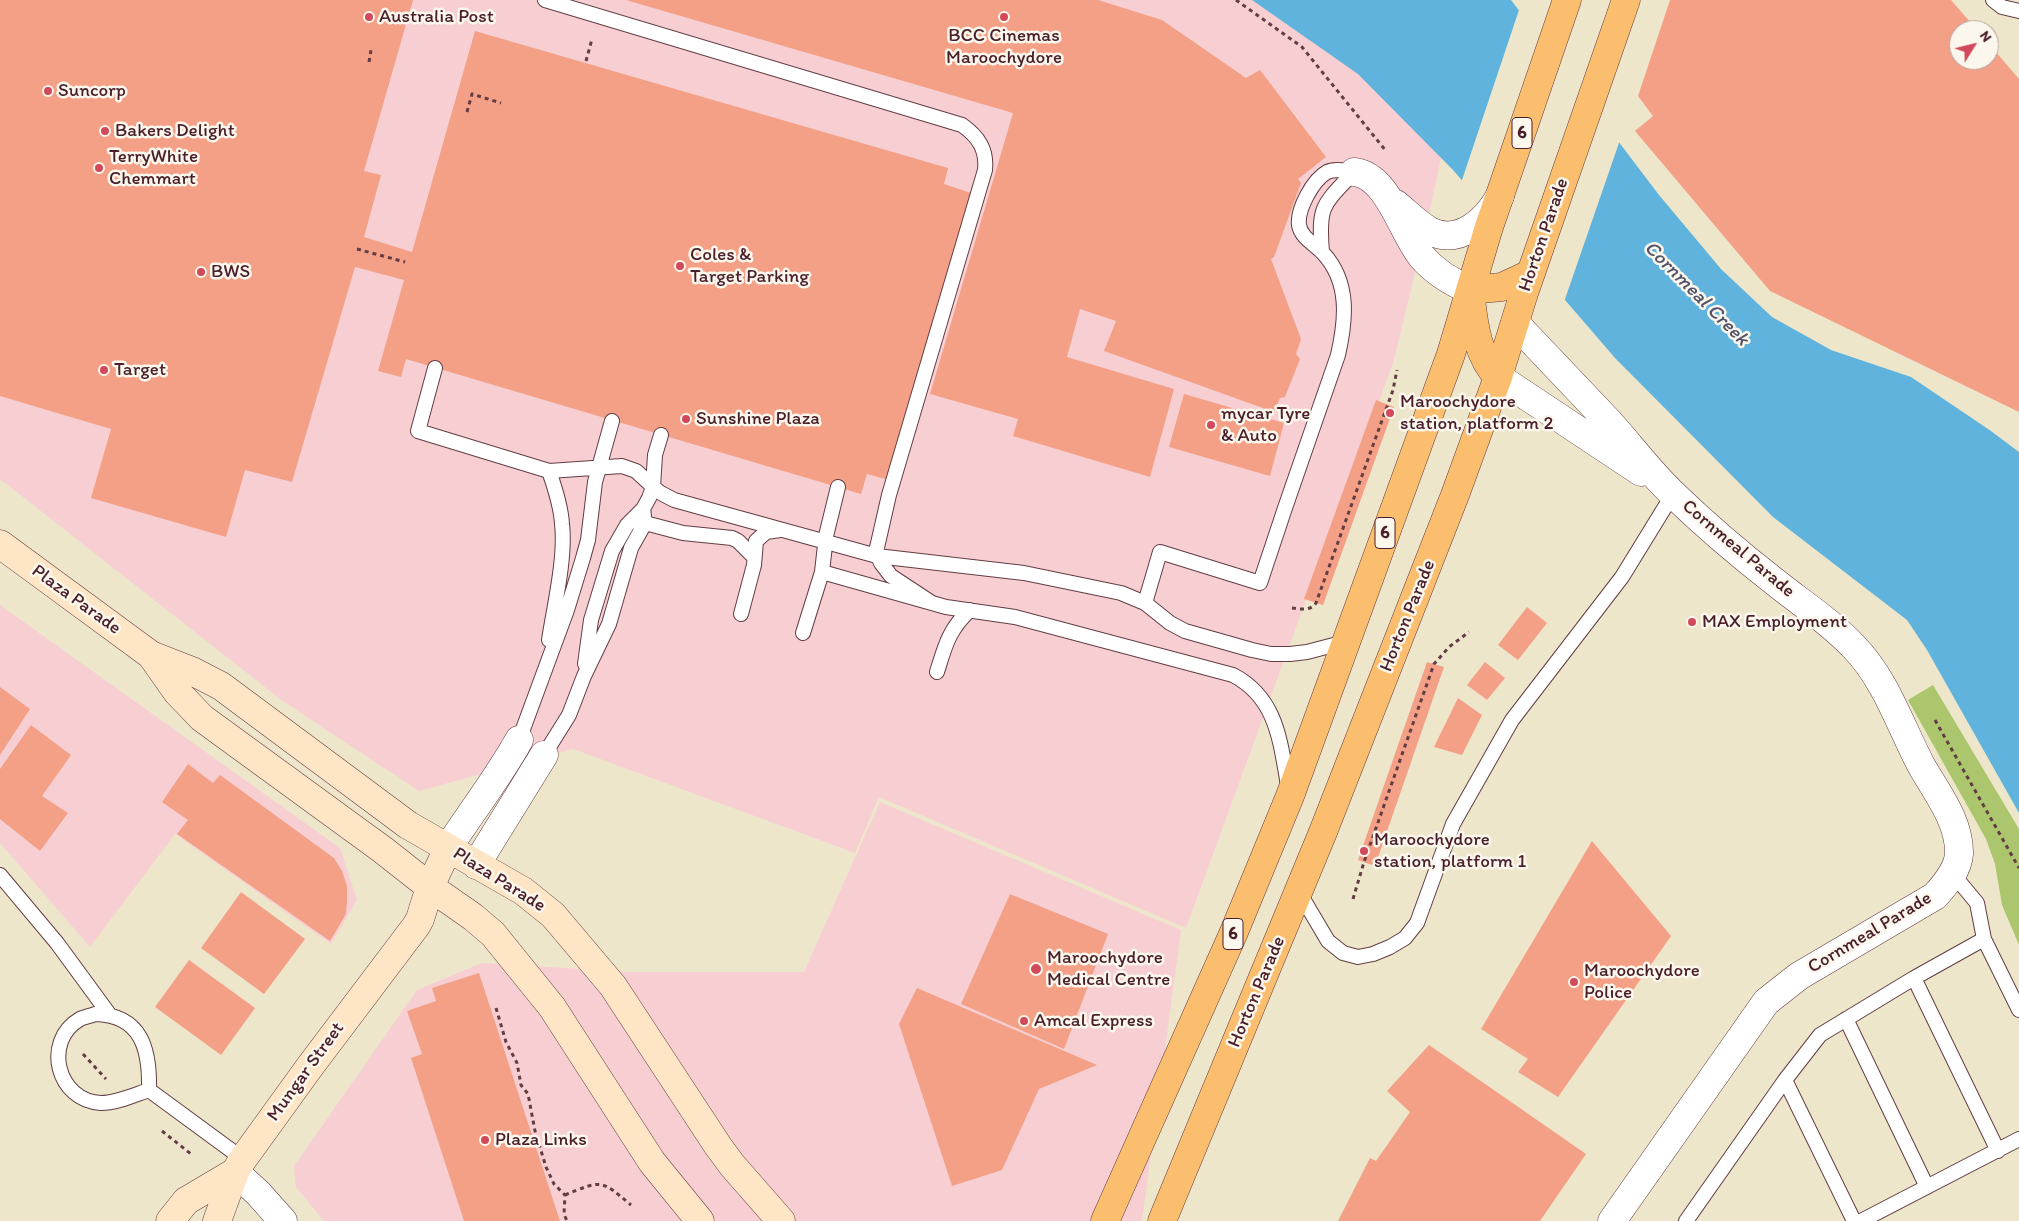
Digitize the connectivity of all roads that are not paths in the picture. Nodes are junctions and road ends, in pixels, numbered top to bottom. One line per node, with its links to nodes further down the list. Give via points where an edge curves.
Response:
1 (545, 0): 27 (lane, via 962,125 974,133 982,146 985,170 888,494)
2 (1567, 0): 8 (main road, 6, via 1500,195)
3 (1626, 0): 10 (main road, Horton Parade)
4 (1993, 0): 5 (lane, via 2002,7)
5 (2019, 11)
6 (1354, 172): 7 (street, via 1375,181); 9 (lane, via 1325,205 1320,218); 9 (lane, via 1333,171 1322,176 1308,193 1300,213 1301,231)
7 (1386, 195): 8 (street, via 1419,224 1438,234 1459,233); 11 (street, via 1424,260 1439,274)
8 (1485, 223): 11 (main road, 6)
9 (1322, 252): 31 (lane, via 1337,274 1342,289 1344,330 1260,584 1160,552)
10 (1531, 273): 11 (main road, via 1502,287); 12 (main road, Horton Parade)
11 (1470, 290): 12 (main road); 14 (main road, via 1478,340 1485,358); 35 (main road, 6, via 1451,354)
12 (1515, 324): 14 (main road, Horton Parade); 21 (street, Cornmeal Parade)
13 (435, 368): 18 (lane, via 418,430)
14 (1498, 376): 21 (street, Cornmeal Parade); 47 (main road, Horton Parade, via 1422,583)
15 (612, 421): 17 (lane)
16 (661, 435): 19 (lane, via 652,470)
17 (598, 467): 18 (lane); 19 (lane, via 622,466 636,472); 38 (lane, via 588,540 567,610)
18 (549, 471): 38 (lane, via 561,513 563,538)
19 (653, 487): 22 (lane); 24 (lane, via 674,500)
20 (838, 487): 25 (lane)
21 (1670, 491): 45 (street, Cornmeal Parade, via 1746,560 1843,636 1875,672 1953,823 1959,856); 47 (lane, via 1622,577 1512,720 1454,824 1417,923 1405,938 1374,954 1358,957 1343,954 1328,941)
22 (643, 509): 23 (lane); 39 (lane, via 627,525 612,551 592,620)
23 (645, 523): 28 (lane, via 683,533 732,538); 39 (lane, via 631,548 609,624)
24 (786, 530): 25 (lane); 28 (lane, via 760,536 755,543)
25 (825, 542): 27 (lane); 29 (lane)
26 (0, 544): 36 (main road, Plaza Parade)
27 (877, 556): 30 (lane, via 886,571); 31 (lane, via 1024,572 1121,593)
28 (754, 557): 33 (lane)
29 (822, 572): 30 (lane); 34 (lane)
30 (932, 603): 32 (lane)
31 (1145, 603): 35 (lane, via 1185,631 1271,654 1298,653)
32 (970, 610): 37 (lane, via 950,634); 42 (lane, via 1016,618 1238,678 1260,695 1274,720)
33 (741, 614)
34 (803, 633)
35 (1345, 642): 42 (main road, 6)
36 (151, 655): 43 (main road, Plaza Parade, via 192,670 221,686 408,825); 48 (main road, Plaza Parade, via 177,692 202,718)
37 (937, 672)
38 (542, 676): 40 (lane)
39 (584, 676): 41 (lane, via 569,715)
40 (519, 740): 43 (street, Mungar Street)
41 (544, 755): 44 (street, Mungar Street)
42 (1290, 796): 67 (main road, 6, via 1234,932)
43 (448, 848): 44 (main road, Plaza Parade); 48 (main road, Mungar Street)
44 (476, 865): 48 (main road, Mungar Street); 59 (main road, Plaza Parade, via 533,898 564,925 613,986 704,1126)
45 (1952, 873): 49 (lane, via 1977,902); 69 (street, Cornmeal Parade, via 1935,896 1799,976 1766,1002)
46 (0, 875): 52 (lane, via 57,942)
47 (1298, 891): 68 (main road, Horton Parade)
48 (438, 893): 58 (main road, Mungar Street); 64 (main road, Plaza Parade, via 493,934 552,1007 652,1162)
49 (1984, 940): 50 (lane); 51 (lane)
50 (1914, 978): 53 (lane); 57 (lane)
51 (2019, 1010)
52 (110, 1014): 55 (lane, via 124,1019 143,1041); 55 (lane, via 81,1018 62,1038 57,1053 58,1068 64,1082 86,1100 101,1103)
53 (1846, 1019): 54 (lane, via 1820,1035); 60 (lane)
54 (1784, 1080): 70 (lane); 71 (lane)
55 (149, 1090): 58 (lane)
56 (2019, 1139): 57 (lane)
57 (1998, 1151): 60 (lane)
58 (239, 1165): 61 (main road, via 186,1201); 62 (main road); 63 (street)
59 (750, 1186): 65 (main road, Plaza Parade); 66 (main road)
60 (1927, 1187): 72 (lane)
61 (170, 1221)
62 (217, 1221)
63 (283, 1221)
64 (700, 1221)
65 (782, 1221)
66 (802, 1221)
67 (1105, 1221)
68 (1162, 1221)
69 (1612, 1221)
70 (1686, 1221)
71 (1854, 1221)
72 (1861, 1221)

